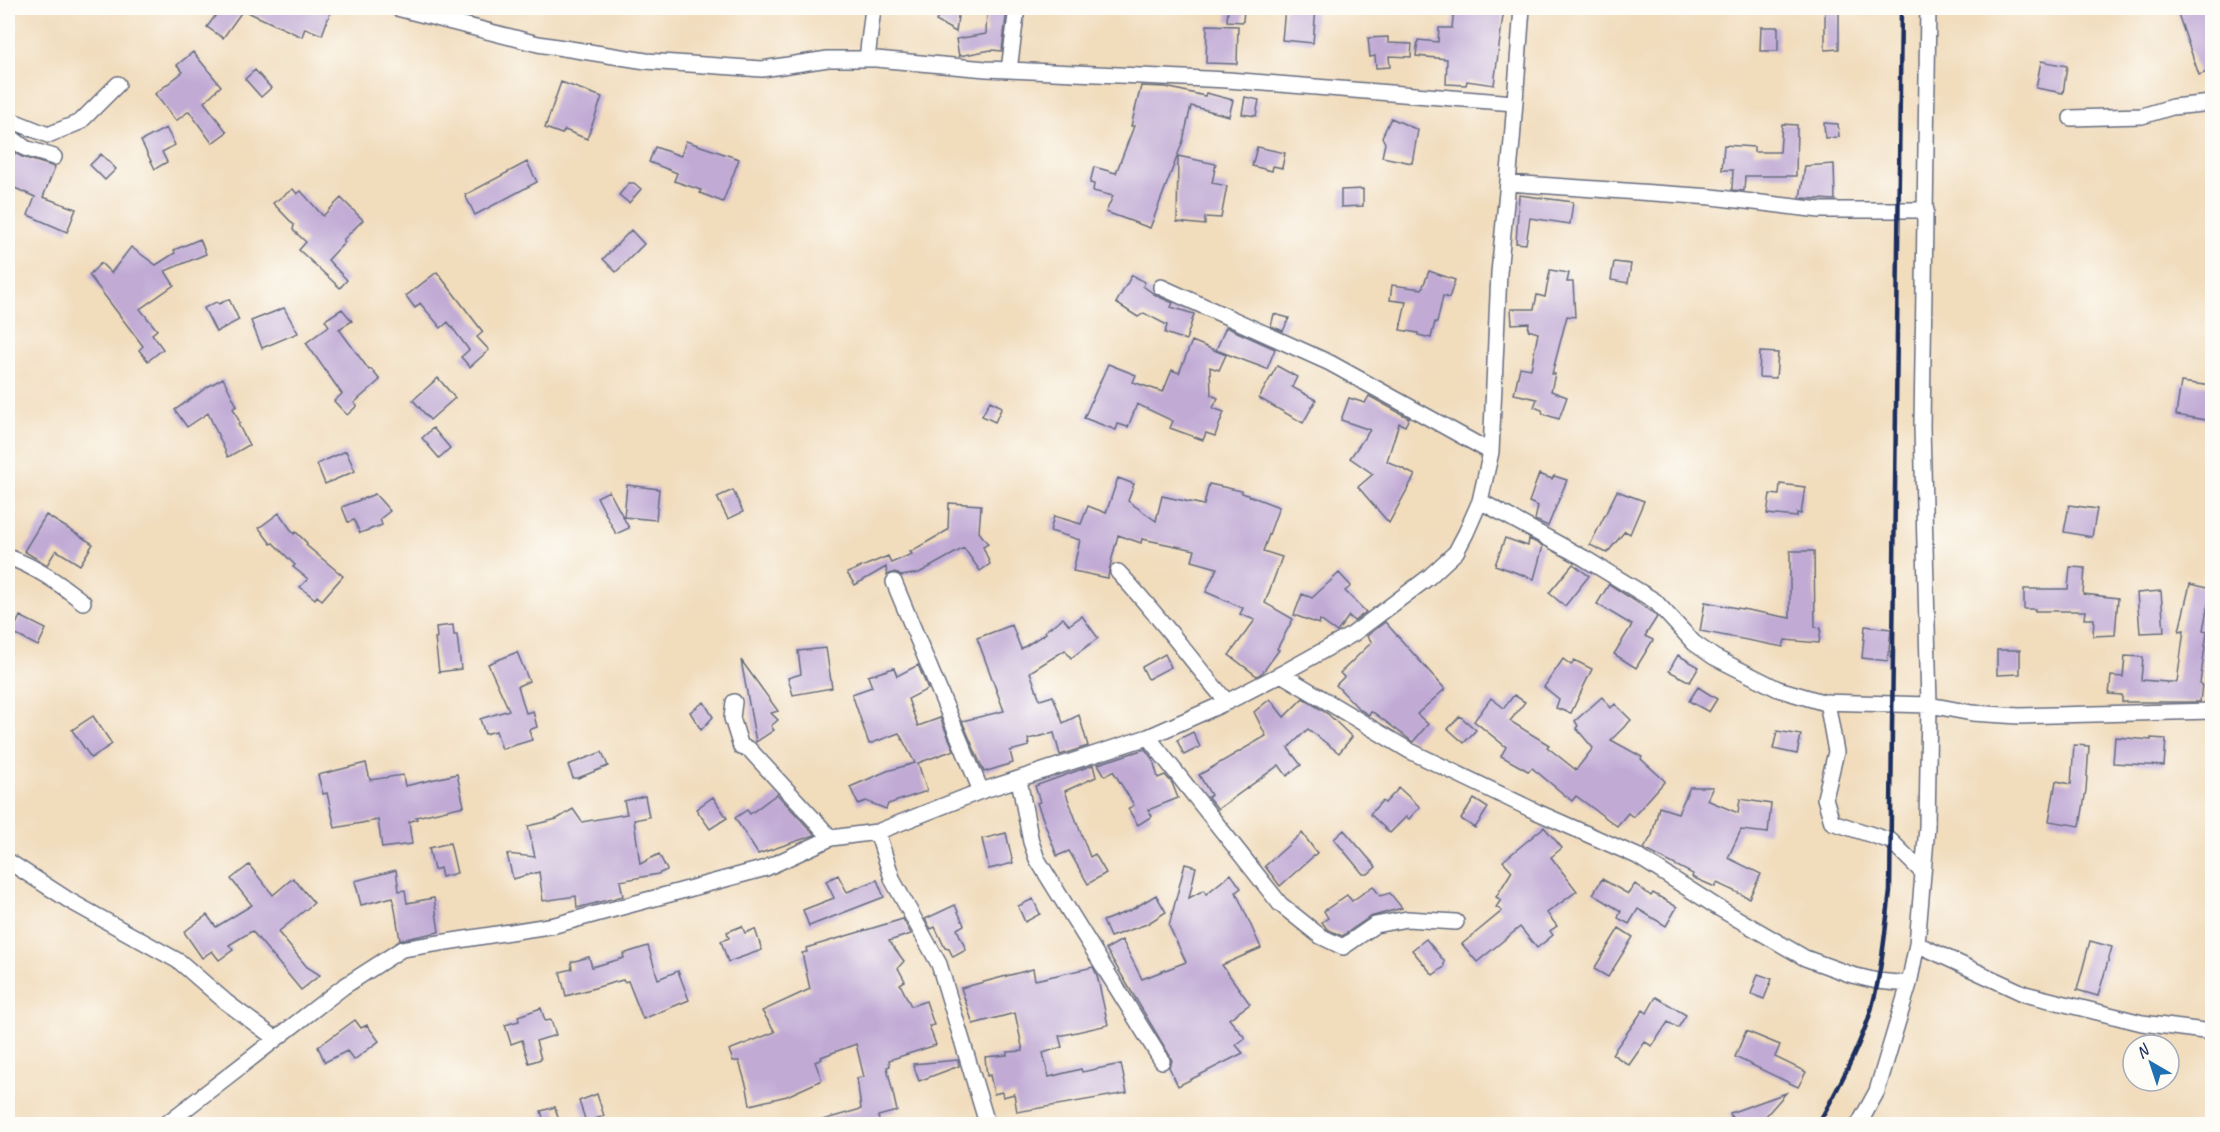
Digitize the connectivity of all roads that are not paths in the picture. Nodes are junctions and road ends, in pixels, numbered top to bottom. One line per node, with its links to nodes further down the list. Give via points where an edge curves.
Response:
1 (397, 8): 6 (street, via 538,44 646,61 762,69 828,59)
2 (873, 8): 6 (street)
3 (1017, 8): 7 (street)
4 (1522, 8): 9 (street)
5 (1928, 8): 16 (street)
6 (867, 59): 7 (street)
7 (1009, 70): 9 (street, via 1228,80)
8 (118, 84): 12 (street, via 80,122 48,135)
9 (1514, 103): 15 (street)
10 (2212, 103): 11 (street, via 2172,107 2142,116)
11 (2071, 118)
12 (8, 119)
13 (8, 135): 14 (street, via 25,148)
14 (54, 157)
15 (1508, 183): 16 (street, via 1712,197 1820,210); 18 (street, via 1499,273)
16 (1926, 210): 28 (street, via 1922,427)
17 (1161, 286): 18 (street, via 1330,363)
18 (1491, 452): 19 (street)
19 (1480, 501): 24 (street, via 1456,552 1429,577 1353,634); 27 (street, via 1655,602 1694,643 1714,657 1778,688)
20 (8, 557): 23 (street, via 42,572)
21 (1118, 572): 26 (street)
22 (894, 582): 32 (street)
23 (83, 602)
24 (1281, 675): 26 (street); 39 (street, via 1410,751 1637,856 1805,958 1852,975)
25 (734, 702): 34 (street, via 732,718 741,747 749,748)
26 (1227, 702): 30 (street)
27 (1827, 702): 28 (street); 36 (street, via 1836,752 1825,798 1832,822 1891,841)
28 (1929, 705): 29 (street, via 2019,716); 36 (street)
29 (2212, 711)
30 (1148, 737): 31 (street); 37 (street, via 1280,904 1320,936 1343,947 1375,926 1407,918)
31 (1019, 780): 32 (street); 42 (street, via 1037,859)
32 (981, 791): 33 (street)
33 (877, 832): 34 (street); 43 (street, via 893,881 939,964)
34 (831, 838): 41 (street, via 766,868 555,924 402,949 343,987)
35 (8, 861): 41 (street, via 70,901 180,962)
36 (1923, 873): 38 (street)
37 (1456, 922)
38 (1917, 944): 39 (street); 40 (street, via 2025,994 2142,1023)
39 (1909, 984): 45 (street, via 1877,1091)
40 (2212, 1032)
41 (276, 1039): 44 (street)
42 (1162, 1061)
43 (986, 1120)
44 (166, 1125)
45 (1859, 1125)

